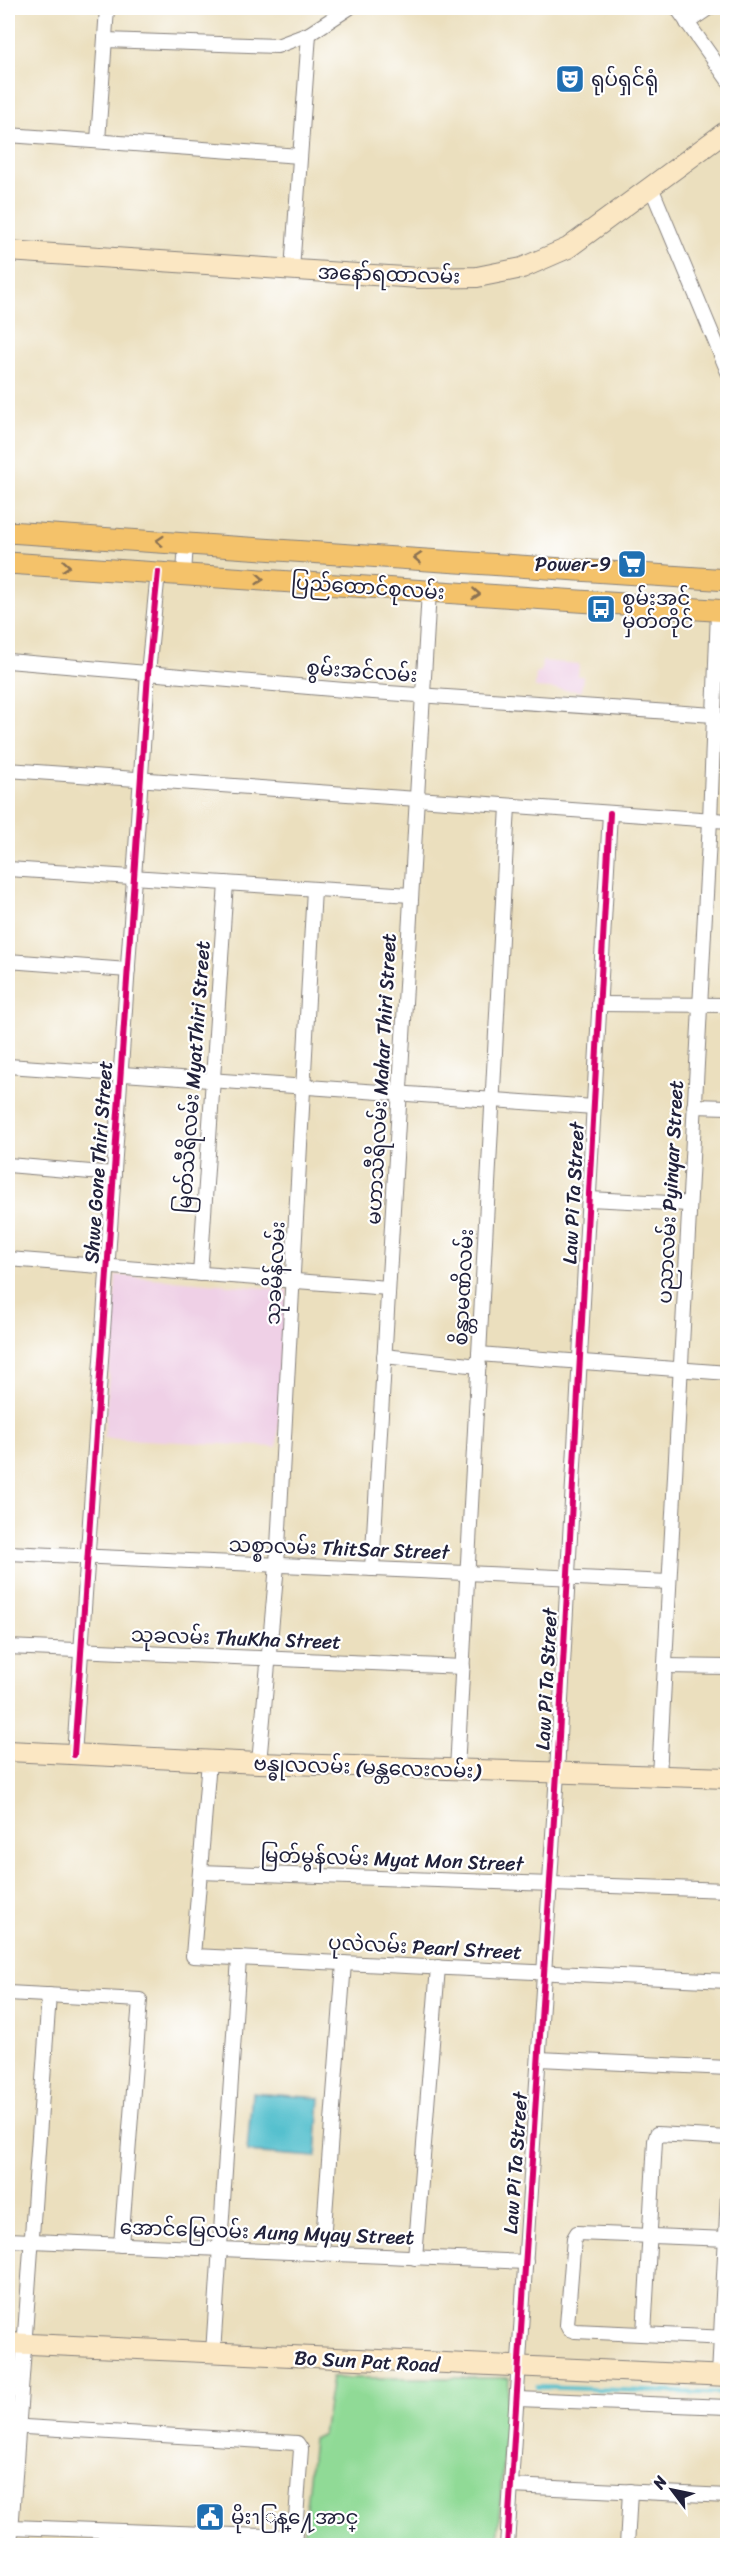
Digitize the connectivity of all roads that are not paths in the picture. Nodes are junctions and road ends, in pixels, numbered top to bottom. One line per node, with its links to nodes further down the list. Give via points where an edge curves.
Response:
1 (107, 8): 7 (street)
2 (349, 8): 6 (street)
3 (677, 8): 5 (street)
4 (709, 8): 5 (street)
5 (687, 23): 8 (street)
6 (309, 34): 7 (street, via 277,46); 12 (street)
7 (105, 40): 11 (street)
8 (728, 80)
9 (728, 130): 13 (street, အနော်ရထာလမ်း)
10 (8, 135): 11 (street)
11 (98, 141): 12 (street)
12 (300, 156): 15 (street)
13 (651, 187): 15 (street, အနော်ရထာလမ်း, via 568,248 522,268 477,277 419,278); 16 (street)
14 (8, 251): 15 (street, အနော်ရထာလမ်း)
15 (292, 270)
16 (728, 372)
17 (8, 532): 18 (main road, ပြည်ထောင်စုလမ်း, one-way to 17)
18 (186, 543): 21 (street); 22 (main road, ပြည်ထောင်စုလမ်း, one-way to 18)
19 (8, 562): 20 (main road, ပြည်ထောင်စုလမ်း, one-way to 20)
20 (158, 572): 21 (main road, ပြည်ထောင်စုလမ်း); 28 (street, Shwe Gone Thiri Street)
21 (184, 574): 24 (main road, ပြည်ထောင်စုလမ်း, one-way to 24)
22 (687, 577): 23 (main road, ပြည်ထောင်စုလမ်း); 25 (main road)
23 (728, 580)
24 (429, 591): 25 (main road, ပြည်ထောင်စုလမ်း, one-way to 25); 29 (street, မဟာသီရိလမ်း Mahar Thiri Street)
25 (685, 608): 26 (main road, ပြည်ထောင်စုလမ်း)
26 (723, 611): 30 (street, ပညာလမ်း Pyinyar Street)
27 (8, 661): 28 (street, စွမ်းအင်လမ်း)
28 (148, 673): 29 (street, စွမ်းအင်လမ်း); 32 (street, Shwe Gone Thiri Street)
29 (422, 695): 30 (street, စွမ်းအင်လမ်း); 33 (street, မဟာသီရိလမ်း Mahar Thiri Street)
30 (714, 715): 36 (street, ပညာလမ်း Pyinyar Street)
31 (8, 770): 32 (street)
32 (141, 779): 33 (street); 39 (street, Shwe Gone Thiri Street)
33 (416, 799): 34 (street); 42 (street, မဟာသီရိလမ်း Mahar Thiri Street)
34 (508, 806): 35 (street); 53 (street, စိန္တာမဏိလမ်း)
35 (610, 813): 36 (street); 45 (street, Law Pi Ta Street)
36 (710, 820): 37 (street); 46 (street, ပညာလမ်း Pyinyar Street)
37 (728, 821)
38 (8, 869): 39 (street)
39 (134, 877): 40 (street); 44 (street, Shwe Gone Thiri Street)
40 (226, 883): 41 (street); 50 (street, မြတ်သီရိလမ်း MyatThiri Street)
41 (314, 889): 42 (street); 51 (street, သုခမိန်လမ်း)
42 (411, 895): 52 (street, မဟာသီရိလမ်း Mahar Thiri Street)
43 (8, 961): 44 (street)
44 (128, 970): 49 (street, Shwe Gone Thiri Street)
45 (599, 1004): 46 (street); 55 (street, Law Pi Ta Street)
46 (700, 1004): 47 (street); 54 (street, ပညာလမ်း Pyinyar Street)
47 (728, 1005)
48 (8, 1066): 49 (street)
49 (121, 1074): 50 (street); 58 (street, Shwe Gone Thiri Street)
50 (213, 1080): 51 (street); 63 (street, မြတ်သီရိလမ်း MyatThiri Street)
51 (303, 1086): 52 (street); 64 (street, သုခမိန်လမ်း)
52 (399, 1093): 53 (street); 65 (street, မဟာသီရိလမ်း Mahar Thiri Street)
53 (492, 1100): 55 (street); 67 (street, စိန္တာမဏိလမ်း)
54 (694, 1106): 56 (street); 60 (street, ပညာလမ်း Pyinyar Street)
55 (594, 1107): 59 (street, Law Pi Ta Street)
56 (728, 1107)
57 (8, 1165): 58 (street)
58 (114, 1174): 62 (street, Shwe Gone Thiri Street)
59 (589, 1199): 60 (street); 68 (street, Law Pi Ta Street)
60 (689, 1204): 69 (street, ပညာလမ်း Pyinyar Street)
61 (8, 1259): 62 (street)
62 (108, 1267): 63 (street); 72 (street, Shwe Gone Thiri Street)
63 (200, 1274): 64 (street)
64 (294, 1281): 65 (street); 73 (street, သုခမိန်လမ်း)
65 (388, 1288): 66 (street, မဟာသီရိလမ်း Mahar Thiri Street)
66 (384, 1356): 67 (street); 74 (street, မဟာသီရိလမ်း Mahar Thiri Street)
67 (479, 1360): 68 (street); 75 (street, စိန္တာမဏိလမ်း)
68 (580, 1363): 69 (street); 76 (street, Law Pi Ta Street)
69 (680, 1370): 70 (street); 77 (street, ပညာလမ်း Pyinyar Street)
70 (728, 1373)
71 (8, 1553): 72 (street, သစ္စာလမ်း ThitSar Street)
72 (88, 1557): 73 (street, သစ္စာလမ်း ThitSar Street); 79 (street, Shwe Gone Thiri Street)
73 (277, 1565): 74 (street, သစ္စာလမ်း ThitSar Street); 80 (street, သုခမိန်လမ်း)
74 (372, 1569): 75 (street, သစ္စာလမ်း ThitSar Street)
75 (468, 1573): 76 (street, သစ္စာလမ်း ThitSar Street); 82 (street, စိန္တာမဏိလမ်း)
76 (568, 1578): 77 (street, သစ္စာလမ်း ThitSar Street); 89 (street, Law Pi Ta Street)
77 (669, 1582): 81 (street, ပညာလမ်း Pyinyar Street)
78 (8, 1647): 79 (street, သုခလမ်း ThuKha Street)
79 (82, 1651): 80 (street, သုခလမ်း ThuKha Street); 85 (street, Shwe Gone Thiri Street)
80 (269, 1659): 82 (street, သုခလမ်း ThuKha Street); 87 (street, သုခမိန်လမ်း)
81 (665, 1666): 83 (street); 90 (street, ပညာလမ်း Pyinyar Street)
82 (463, 1667): 88 (street, စိန္တာမဏိလမ်း)
83 (728, 1667)
84 (8, 1751): 85 (street, ဗန္ဓုလလမ်း (မန္တလေးလမ်း))
85 (75, 1755): 86 (street, ဗန္ဓုလလမ်း (မန္တလေးလမ်း))
86 (209, 1761): 87 (street, ဗန္ဓုလလမ်း (မန္တလေးလမ်း)); 92 (street)
87 (259, 1763): 88 (street, ဗန္ဓုလလမ်း (မန္တလေးလမ်း))
88 (457, 1770): 89 (street, ဗန္ဓုလလမ်း (မန္တလေးလမ်း))
89 (557, 1773): 90 (street, ဗန္ဓုလလမ်း (မန္တလေးလမ်း)); 93 (street, Law Pi Ta Street)
90 (659, 1776): 91 (street, ဗန္ဓုလလမ်း (မန္တလေးလမ်း))
91 (728, 1778)
92 (200, 1872): 93 (street, မြတ်မွန်လမ်း Myat Mon Street); 95 (street, ပုလဲလမ်း Pearl Street, via 193,1956)
93 (550, 1884): 94 (street, မြတ်မွန်လမ်း Myat Mon Street); 98 (street, Law Pi Ta Street)
94 (728, 1890)
95 (239, 1958): 96 (street, ပုလဲလမ်း Pearl Street); 111 (street)
96 (344, 1963): 97 (street, ပုလဲလမ်း Pearl Street); 112 (street)
97 (438, 1967): 98 (street, ပုလဲလမ်း Pearl Street); 113 (street)
98 (544, 1972): 99 (street, ပုလဲလမ်း Pearl Street); 102 (street, Law Pi Ta Street)
99 (728, 1981)
100 (8, 1993): 101 (street)
101 (49, 1995): 109 (street); 110 (street, via 140,2000)
102 (538, 2059): 103 (street); 114 (street, Law Pi Ta Street)
103 (728, 2068)
104 (728, 2138): 106 (street, via 657,2134)
105 (728, 2194): 107 (street)
106 (650, 2235): 107 (street); 115 (street); 115 (street, via 577,2233 567,2325 575,2331)
107 (726, 2239): 116 (street)
108 (8, 2241): 109 (street, အောင်မြေလမ်း Aung Myay Street)
109 (32, 2242): 110 (street, အောင်မြေလမ်း Aung Myay Street); 117 (street)
110 (121, 2245): 111 (street, အောင်မြေလမ်း Aung Myay Street)
111 (218, 2249): 112 (street, အောင်မြေလမ်း Aung Myay Street); 118 (street)
112 (322, 2254): 113 (street, အောင်မြေလမ်း Aung Myay Street)
113 (415, 2258): 114 (street, အောင်မြေလမ်း Aung Myay Street)
114 (526, 2262): 119 (street, Law Pi Ta Street)
115 (644, 2334): 116 (street)
116 (724, 2338): 120 (street)
117 (17, 2343): 118 (street, Bo Sun Pat Road); 123 (street)
118 (213, 2353): 119 (street, Bo Sun Pat Road)
119 (519, 2369): 120 (street, Bo Sun Pat Road); 121 (street, Law Pi Ta Street)
120 (723, 2376)
121 (517, 2399): 122 (street); 124 (street, Law Pi Ta Street)
122 (728, 2407)
123 (13, 2426): 127 (street); 129 (street, via 297,2443 301,2449)
124 (511, 2486): 125 (street); 131 (street, Law Pi Ta Street)
125 (630, 2491): 126 (street); 132 (street)
126 (728, 2496)
127 (11, 2527): 128 (street); 130 (street)
128 (205, 2539): 129 (street)
129 (294, 2541)
130 (10, 2546)
131 (507, 2546)
132 (627, 2546)

